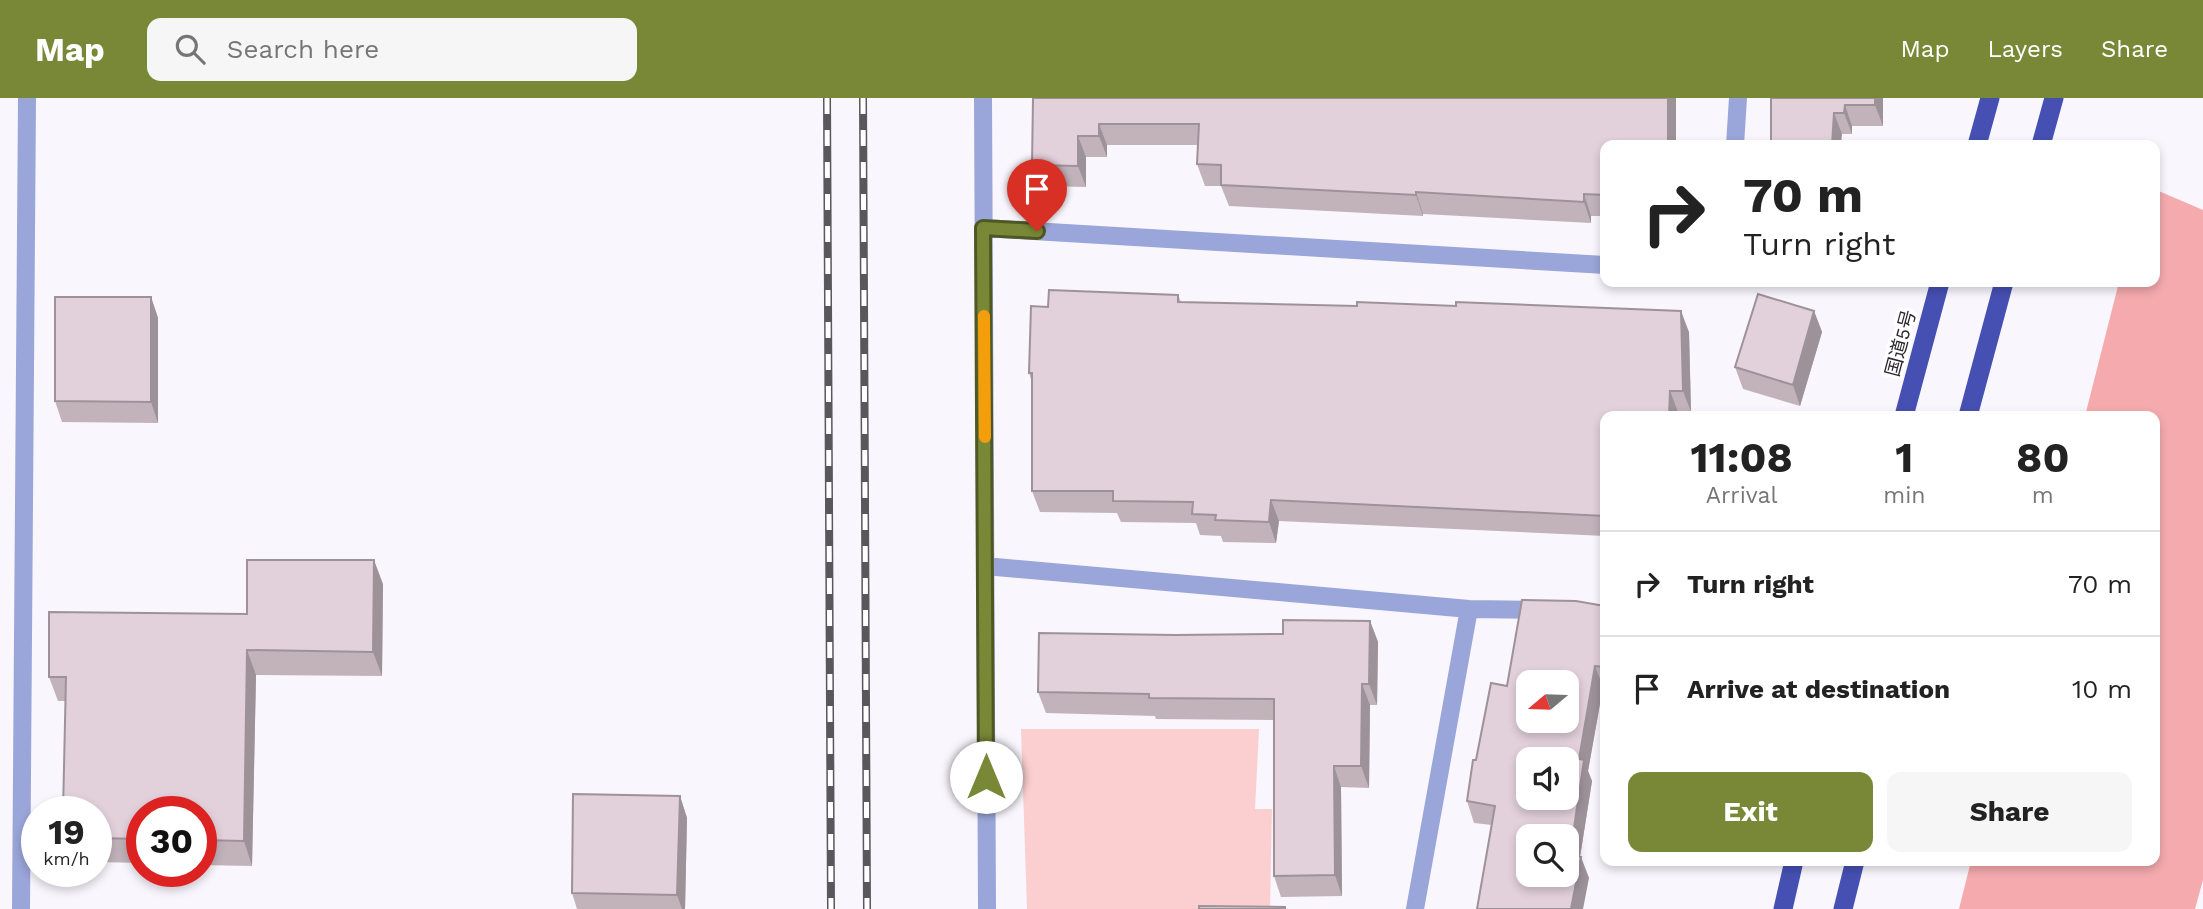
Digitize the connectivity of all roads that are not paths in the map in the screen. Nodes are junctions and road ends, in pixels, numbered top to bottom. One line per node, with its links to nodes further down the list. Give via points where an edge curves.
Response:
1 (27, 98): 20 (street)
2 (983, 98): 9 (street)
3 (1738, 98): 6 (street)
4 (1990, 98): 7 (highway)
5 (2054, 98): 8 (highway)
6 (1735, 140)
7 (1978, 140)
8 (2042, 140)
9 (983, 228): 10 (street); 15 (street)
10 (1600, 265)
11 (1939, 287): 13 (highway, 国道5号)
12 (2003, 287): 14 (highway)
13 (1905, 411)
14 (1969, 411)
15 (985, 566): 16 (street); 21 (street)
16 (1469, 609): 17 (street); 22 (street)
17 (1564, 610)
18 (1793, 866): 23 (highway)
19 (1854, 866): 24 (highway)
20 (21, 909)
21 (987, 909)
22 (1415, 909)
23 (1783, 909)
24 (1843, 909)

